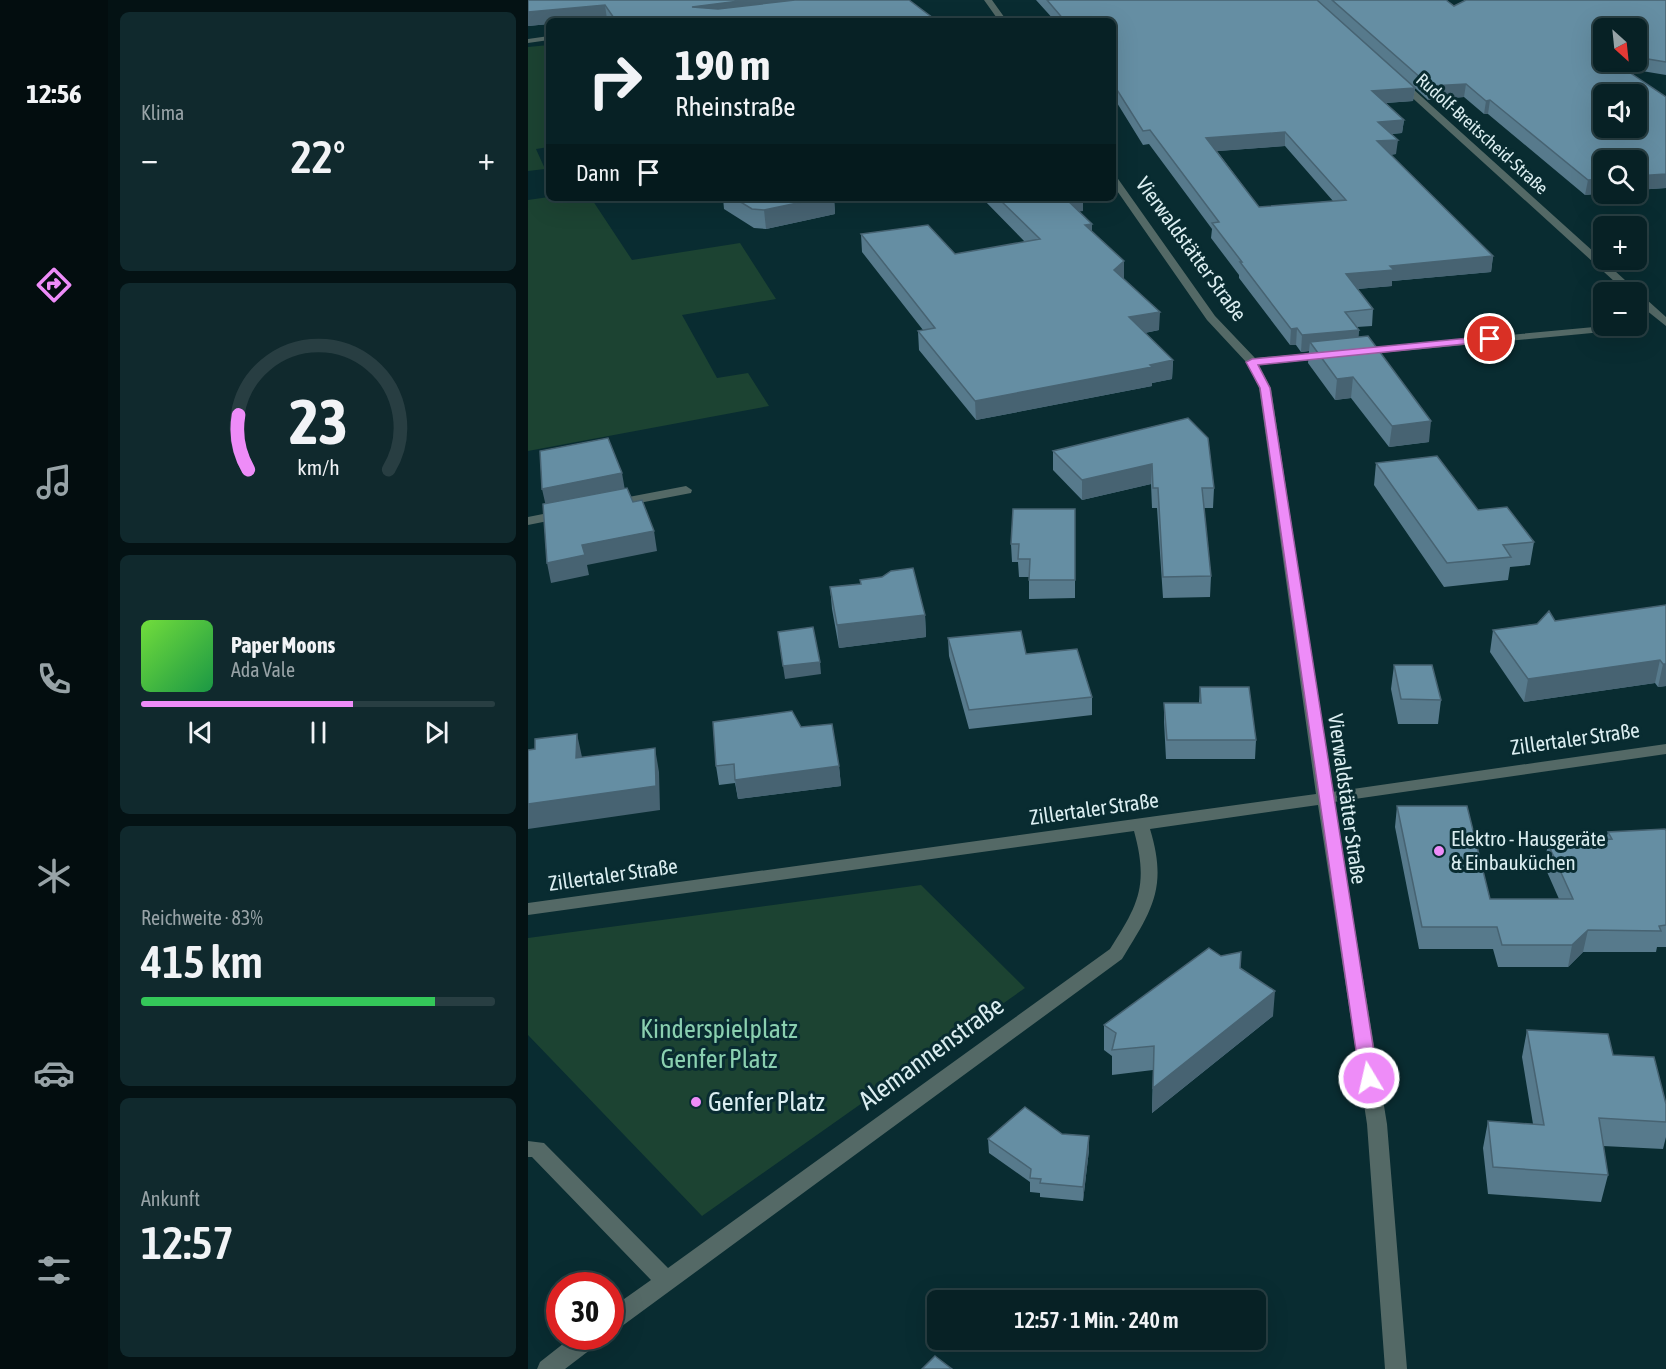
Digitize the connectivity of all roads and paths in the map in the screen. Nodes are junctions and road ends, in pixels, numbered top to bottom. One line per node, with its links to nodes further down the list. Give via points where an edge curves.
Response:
1 (988, 0): 2 (street)
2 (1001, 18)
3 (546, 38): 4 (street)
4 (528, 41)
5 (1388, 71): 7 (street, Rudolf-Breitscheid-Straße)
6 (1116, 182): 12 (street, Vierwaldstätter Straße, via 1211,318)
7 (1621, 282)
8 (1647, 306): 9 (street)
9 (1666, 323): 10 (street)
10 (1647, 324)
11 (1593, 329): 12 (street)
12 (1252, 362): 18 (street, Vierwaldstätter Straße, via 1265,388)
13 (686, 490): 14 (street)
14 (596, 508)
15 (573, 512): 16 (street)
16 (528, 521)
17 (1666, 749): 18 (street, Zillertaler Straße)
18 (1326, 797): 19 (street, Zillertaler Straße); 26 (street, Vierwaldstätter Straße, via 1377,1124)
19 (1141, 825): 20 (street, Zillertaler Straße); 22 (street, Alemannenstraße, via 1148,856 1145,906 1116,954)
20 (528, 909)
21 (528, 1149): 22 (street, via 537,1149)
22 (666, 1280): 23 (street, Alemannenstraße)
23 (624, 1312)
24 (573, 1350): 25 (street)
25 (548, 1369)
26 (1396, 1369)

